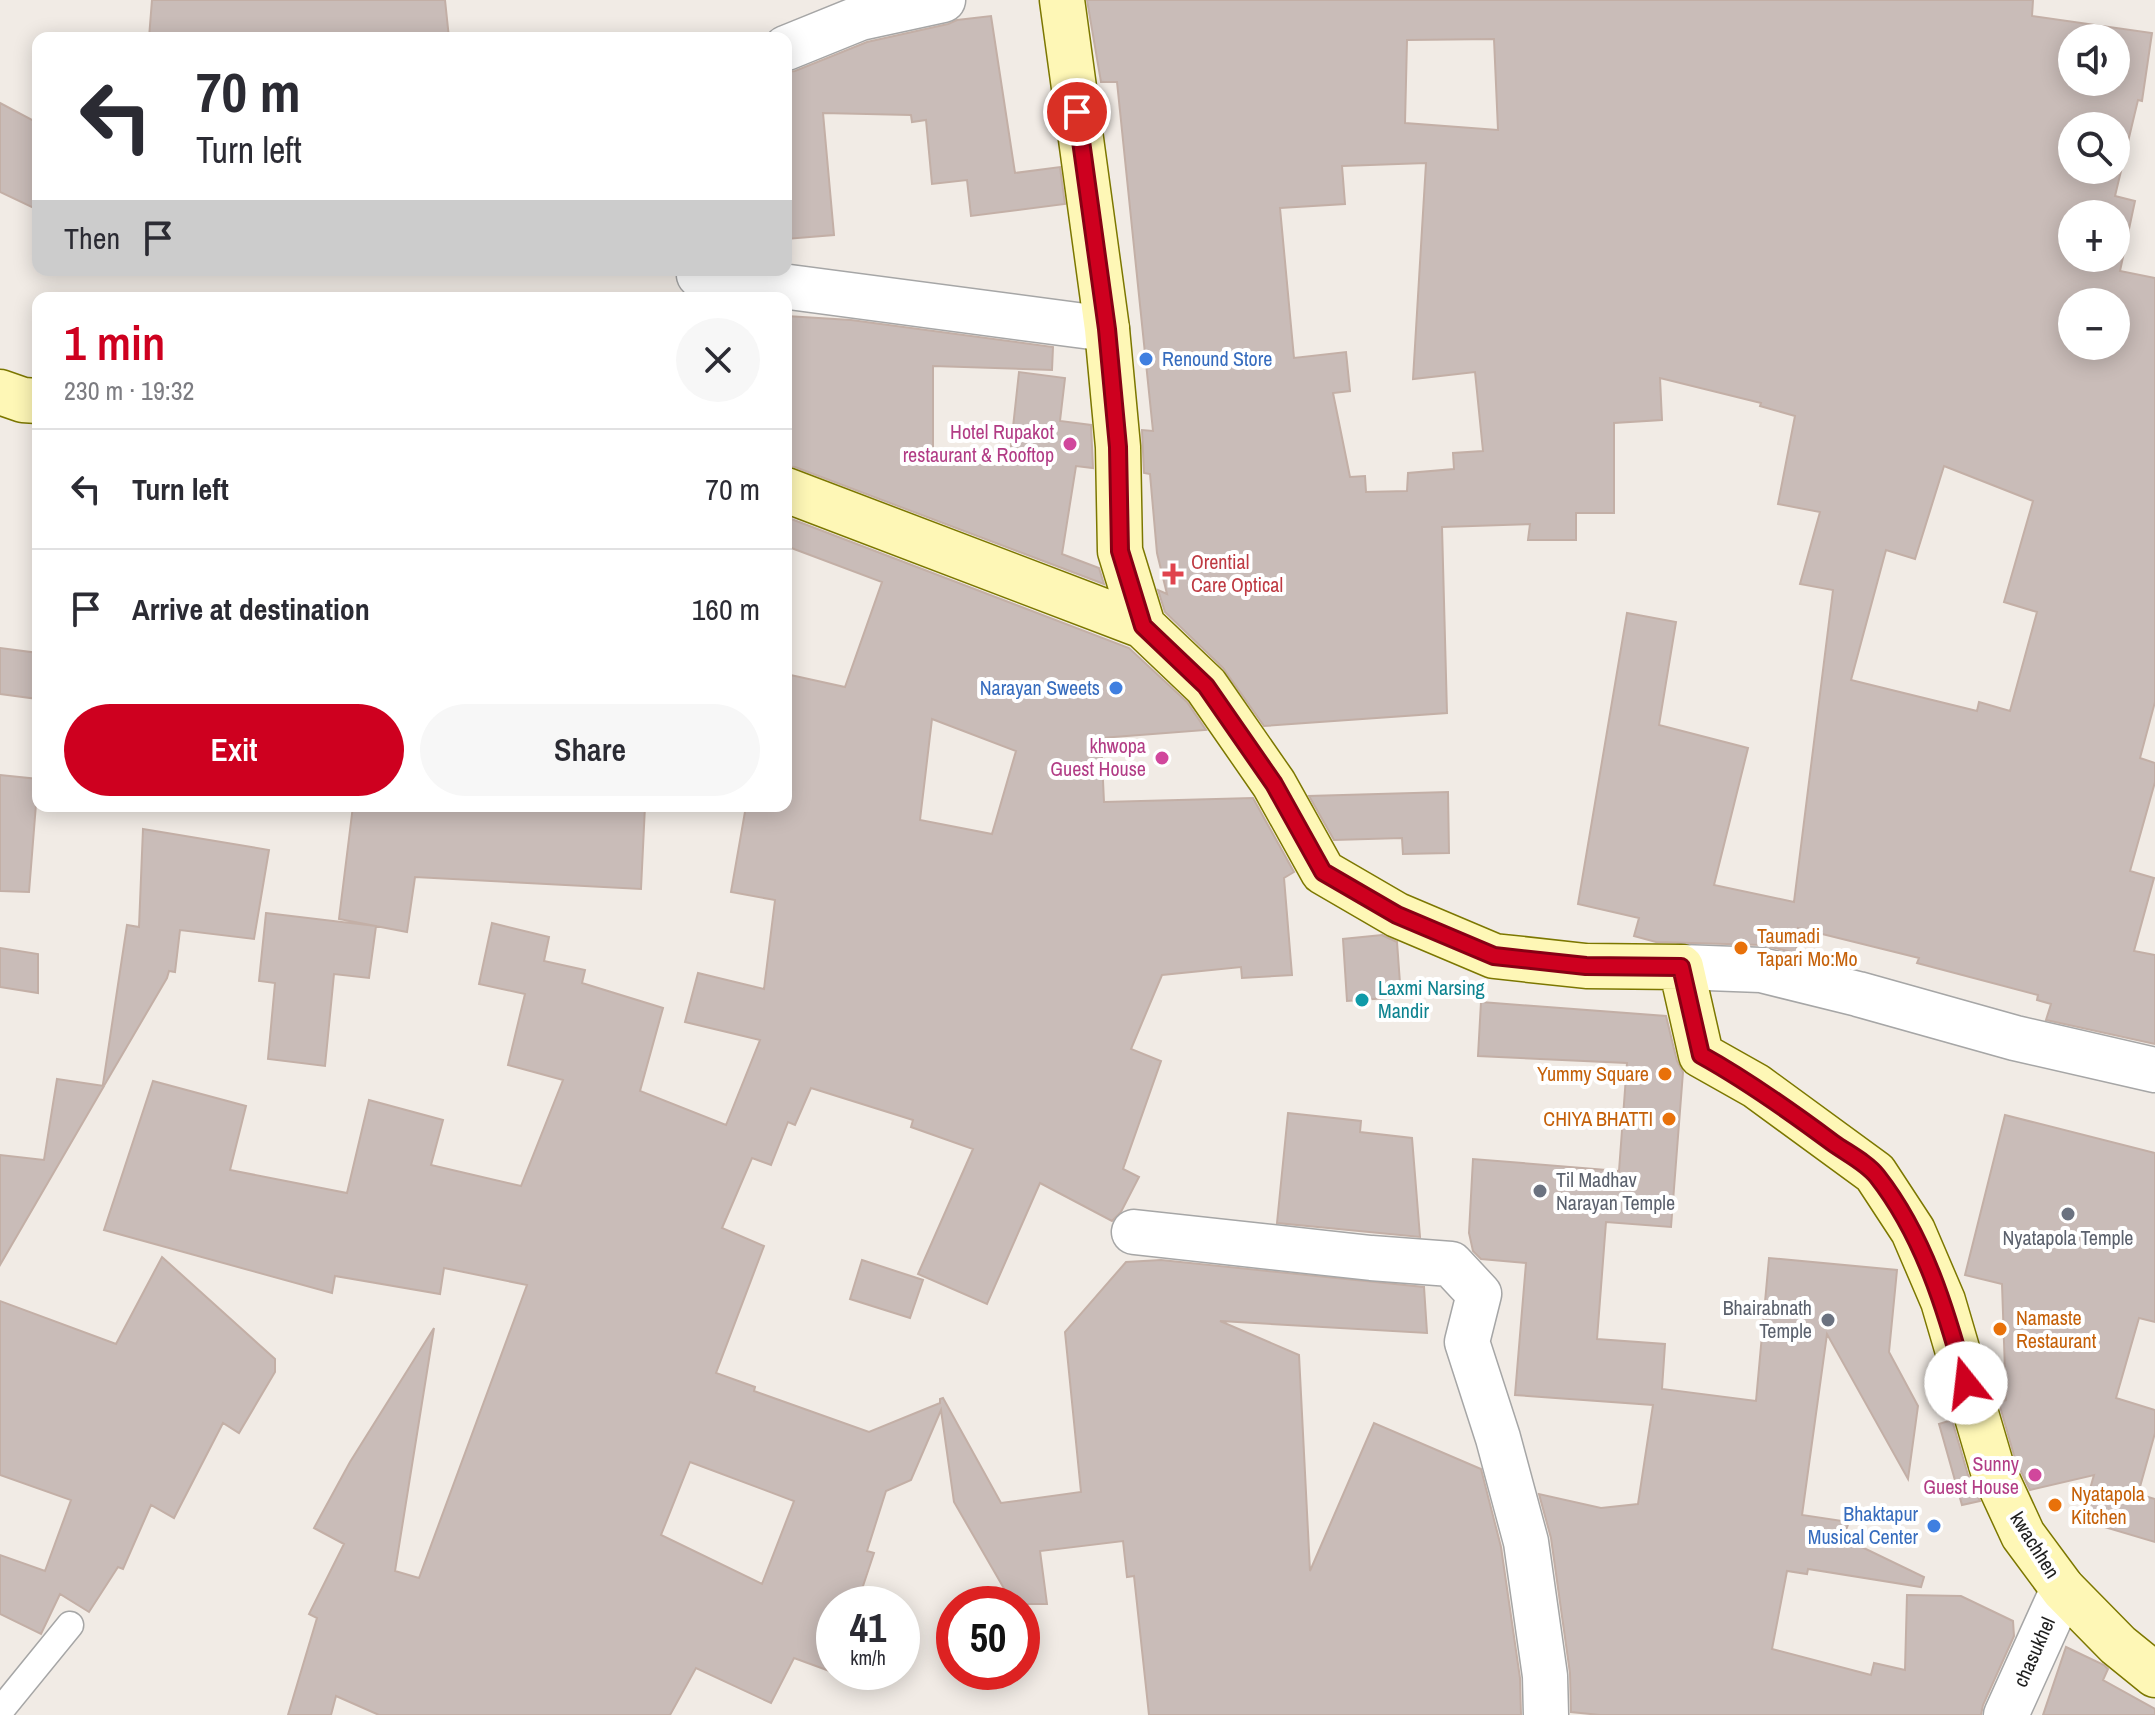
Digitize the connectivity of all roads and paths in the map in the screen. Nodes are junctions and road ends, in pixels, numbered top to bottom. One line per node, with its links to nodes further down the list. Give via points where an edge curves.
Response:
1 (943, 0): 3 (street, via 860,18)
2 (1062, 0): 7 (main road)
3 (792, 46)
4 (698, 281): 5 (street)
5 (792, 292)
6 (792, 292): 7 (street)
7 (1107, 329): 11 (main road, via 1118,447 1120,551)
8 (0, 392): 9 (main road)
9 (32, 401)
10 (792, 492): 11 (main road)
11 (1143, 626): 12 (main road, via 1206,686 1274,784 1323,872 1397,915 1494,956 1586,966)
12 (1681, 967): 13 (street, via 1761,970); 15 (main road, kwachhen, via 1701,1055 1756,1086 1875,1173 1919,1245 1943,1301 1992,1468 2023,1535)
13 (2155, 1070)
14 (1134, 1232): 19 (street, via 1451,1264 1479,1294 1467,1342 1526,1542)
15 (2063, 1589): 17 (main road, kwachhen); 20 (street, chasukhel)
16 (70, 1625): 18 (lane)
17 (2155, 1675)
18 (0, 1711)
19 (1546, 1715)
20 (2006, 1715)

